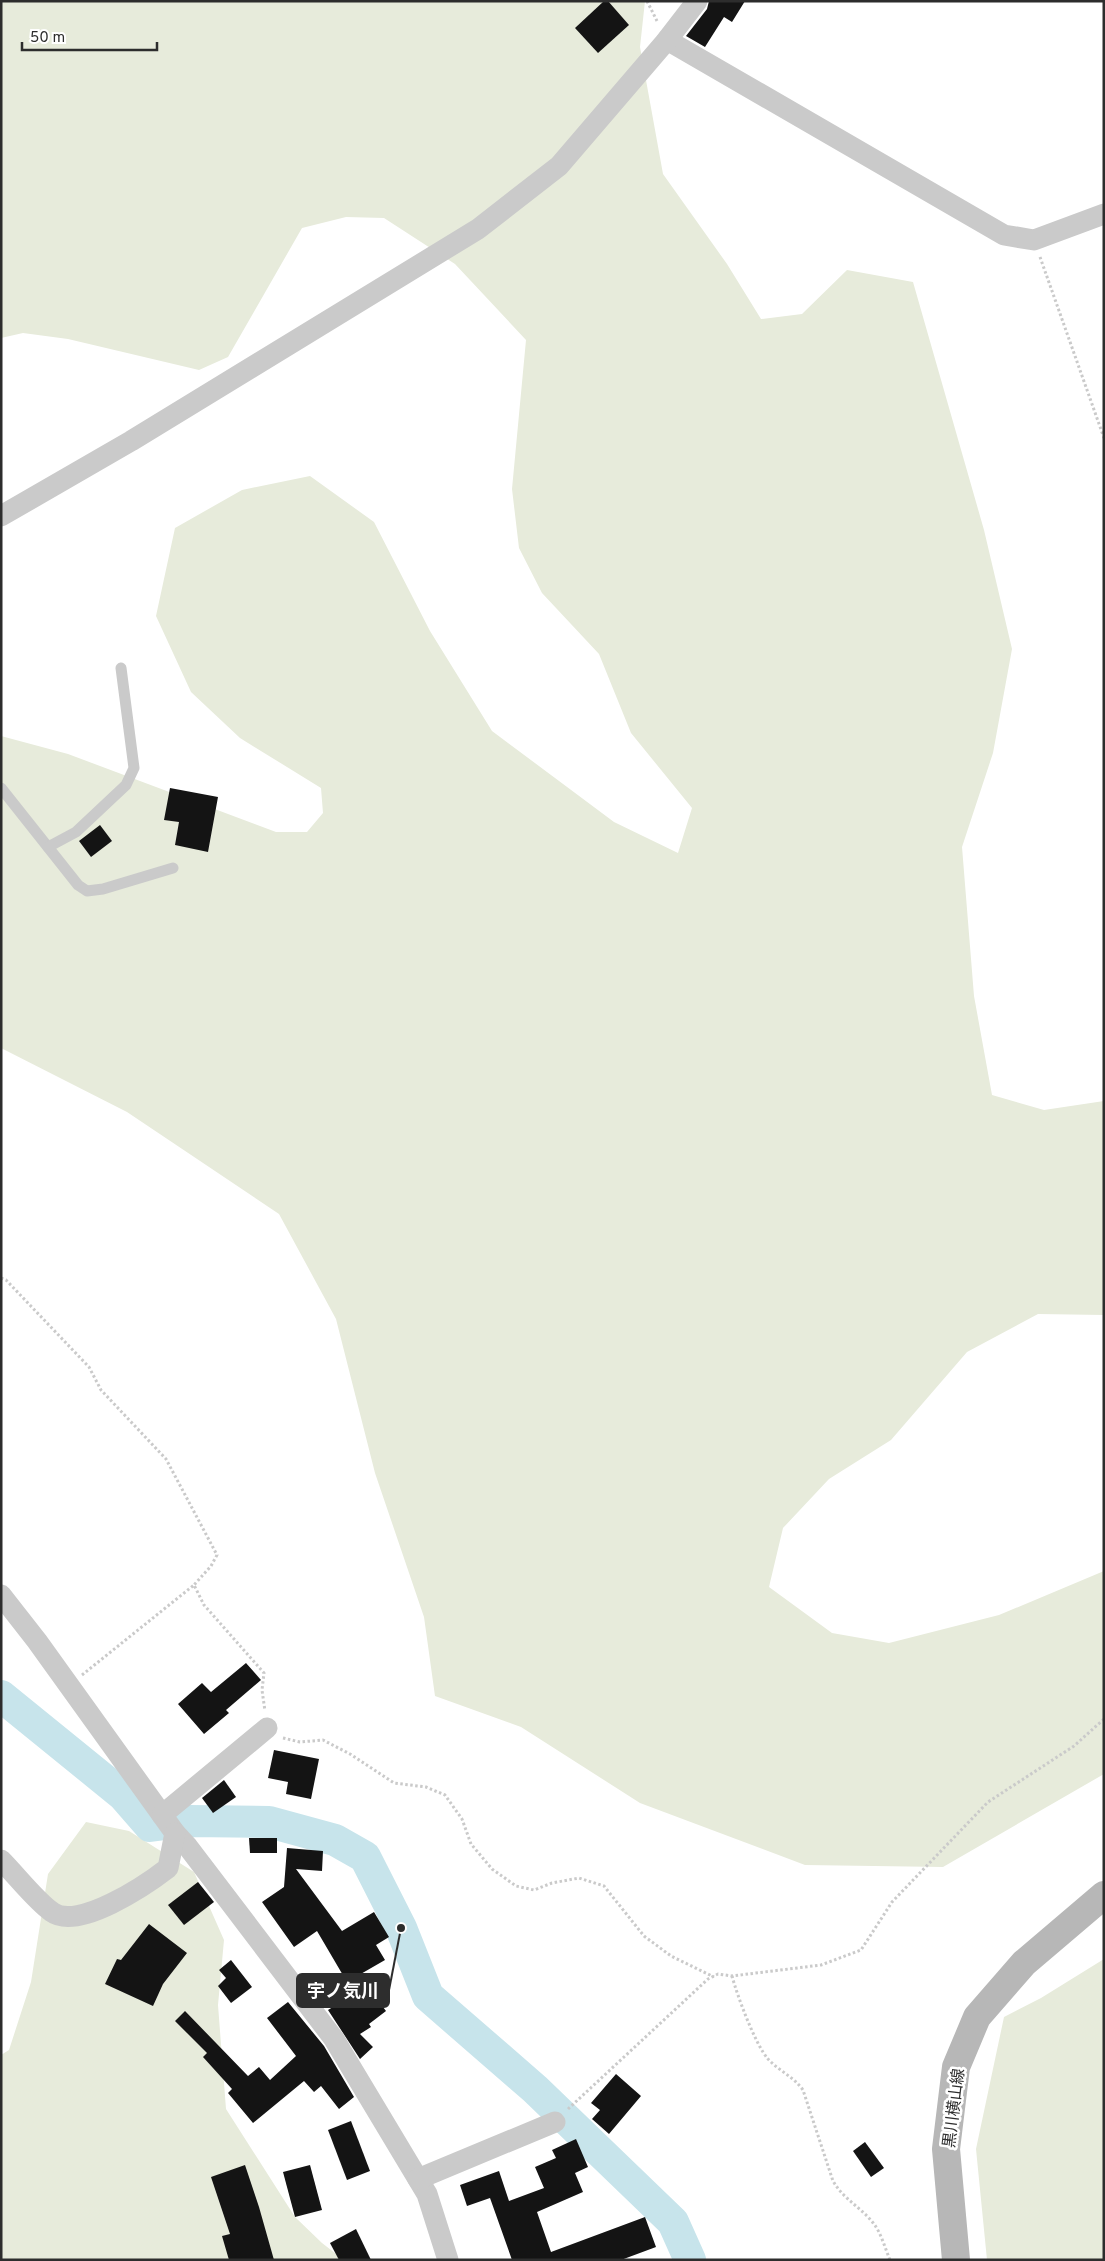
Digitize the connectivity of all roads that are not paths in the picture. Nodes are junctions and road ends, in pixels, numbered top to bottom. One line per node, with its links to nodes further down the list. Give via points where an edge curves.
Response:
1 (696, 1): 2 (street)
2 (667, 40): 3 (street, via 1004,234 1034,240); 4 (street, via 559,166 478,228 131,441)
3 (1104, 214)
4 (1, 516)
5 (121, 668): 7 (lane, via 134,768 126,786 76,832)
6 (1, 788): 7 (lane)
7 (48, 847): 8 (lane, via 78,885 87,890 103,889)
8 (174, 868)
9 (1, 1596): 11 (street)
10 (267, 1728): 11 (street)
11 (162, 1815): 12 (street)
12 (175, 1833): 13 (street, via 168,1868 111,1904 78,1917 53,1913); 16 (street, via 334,2039)
13 (1, 1860)
14 (1104, 1895): 18 (main road, 黒川横山線, via 1024,1962 977,2017 956,2067 946,2149)
15 (555, 2122): 16 (street)
16 (418, 2180): 17 (street, via 427,2194)
17 (448, 2260)
18 (956, 2260)

